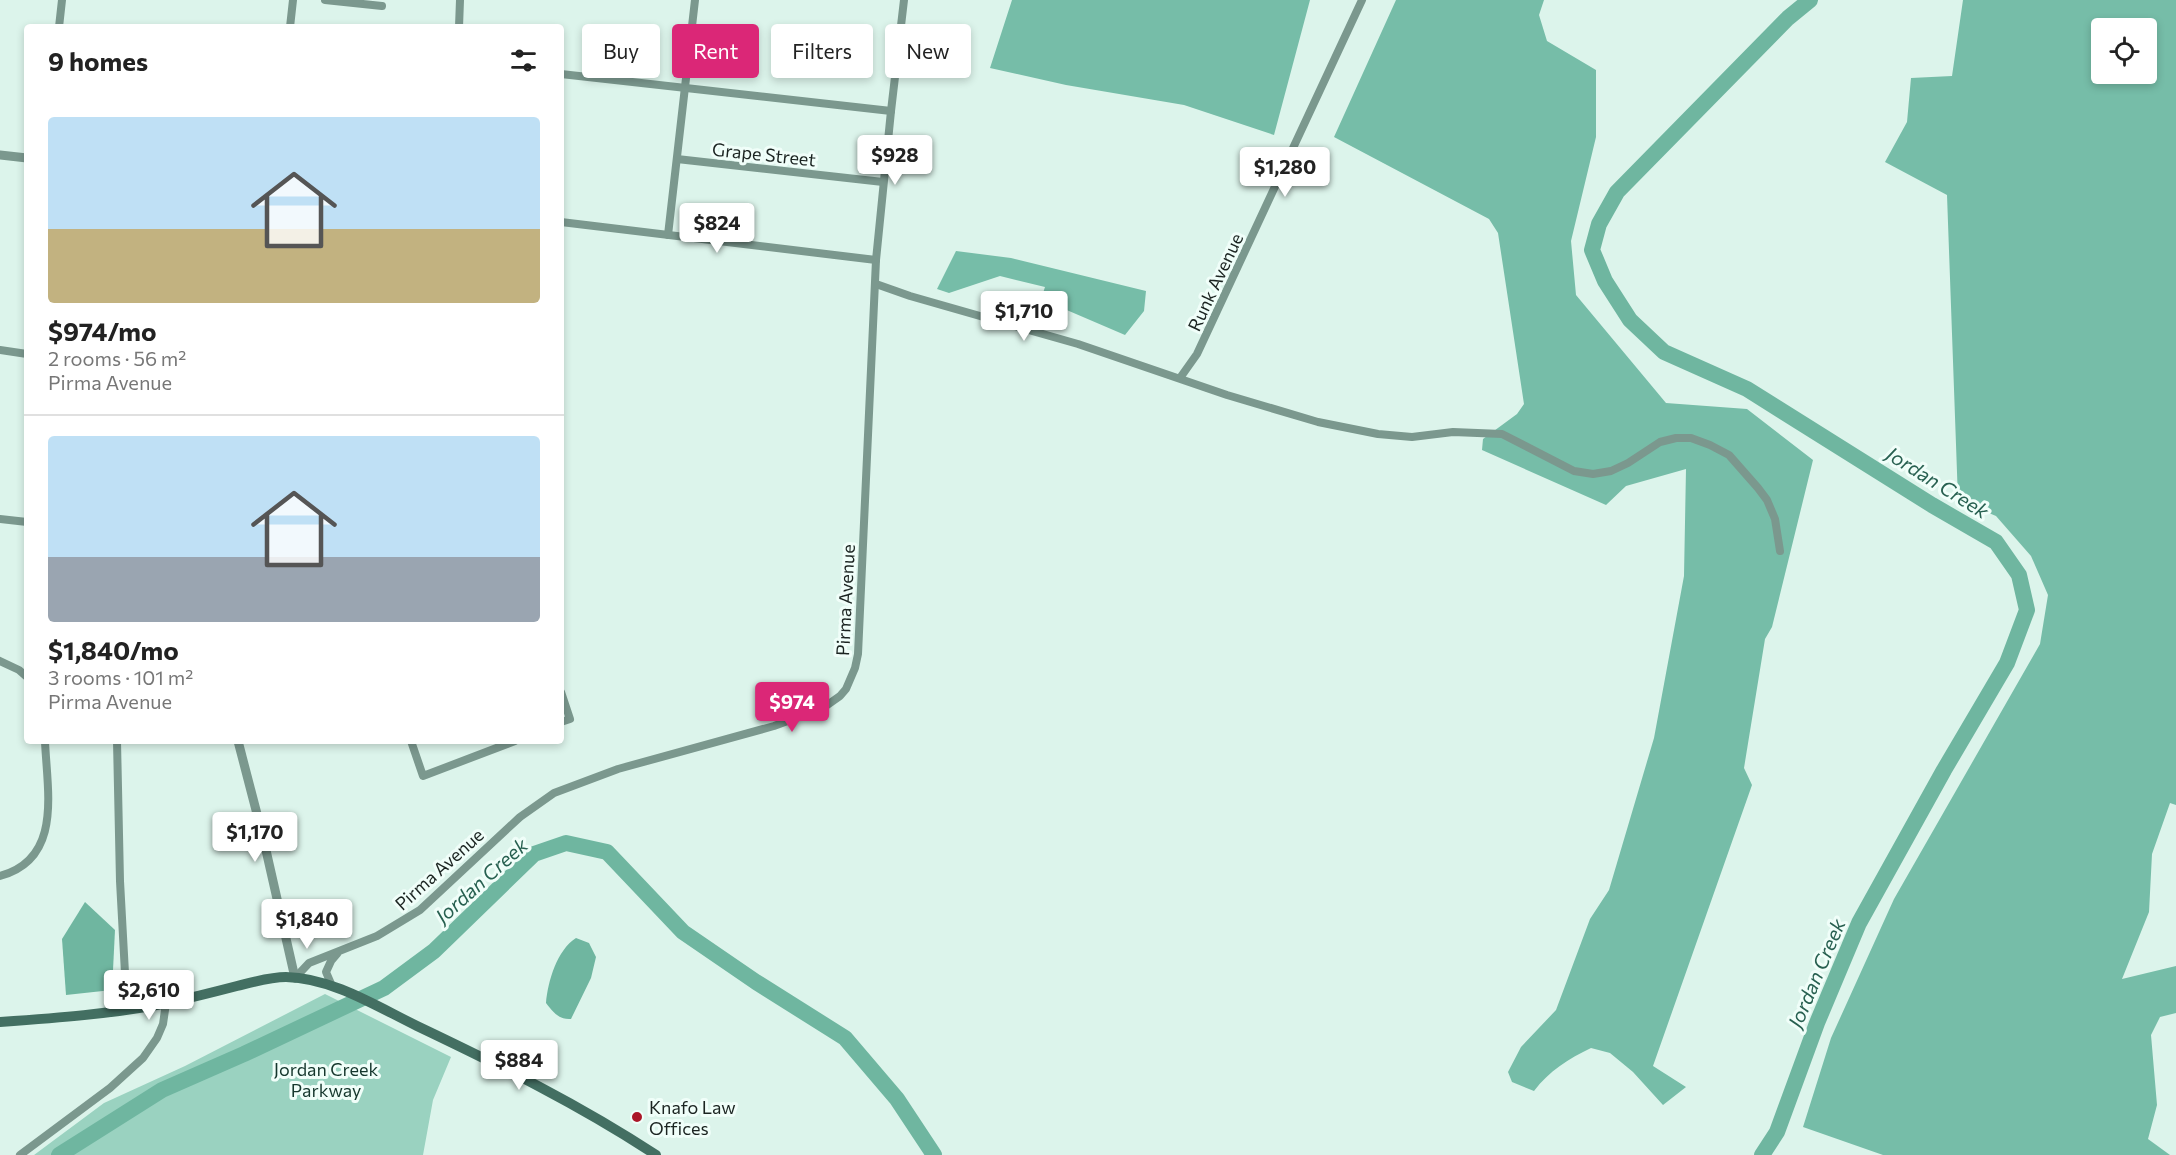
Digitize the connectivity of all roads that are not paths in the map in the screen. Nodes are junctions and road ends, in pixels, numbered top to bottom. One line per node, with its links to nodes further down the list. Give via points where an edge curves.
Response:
1 (62, 0): 9 (street)
2 (293, 0): 10 (street)
3 (325, 0): 8 (street)
4 (460, 0): 11 (street)
5 (695, 0): 13 (street)
6 (904, 0): 14 (street, Pirma Avenue)
7 (1362, 0): 25 (street, Runk Avenue, via 1197,354)
8 (382, 6)
9 (59, 24)
10 (290, 24)
11 (459, 24)
12 (564, 74): 13 (street)
13 (685, 88): 14 (street); 17 (street)
14 (891, 111): 18 (street, Pirma Avenue)
15 (0, 155): 16 (street)
16 (24, 158)
17 (677, 159): 18 (street, Grape Street); 20 (street)
18 (883, 182): 21 (street, Pirma Avenue)
19 (564, 222): 20 (street)
20 (668, 235): 21 (street)
21 (876, 260): 22 (street, Pirma Avenue)
22 (876, 284): 25 (street); 39 (street, Pirma Avenue, via 858,654 846,689 830,704 800,717 618,769 554,793 520,816 420,910 377,936)
23 (0, 350): 24 (street)
24 (24, 354)
25 (1180, 378): 28 (street, via 1303,418 1378,434 1502,434 1574,471 1593,474 1628,463 1660,442 1691,438 1729,455 1758,488 1775,519)
26 (0, 519): 27 (street)
27 (24, 522)
28 (1780, 551)
29 (0, 661): 30 (street)
30 (24, 674)
31 (564, 701): 32 (street, via 570,719)
32 (564, 721)
33 (45, 744): 38 (street, via 46,832 28,862)
34 (117, 744): 43 (street)
35 (239, 744): 40 (street)
36 (412, 744): 37 (street, via 423,776)
37 (507, 744)
38 (0, 876)
39 (338, 953): 40 (street, Pirma Avenue, via 309,963); 41 (street, via 326,972)
40 (295, 978): 41 (main road); 42 (main road, via 266,979)
41 (332, 986): 46 (main road, via 564,1099)
42 (166, 1003): 43 (main road); 45 (street, via 163,1024 143,1058 110,1088)
43 (127, 1010): 44 (main road)
44 (0, 1022)
45 (20, 1155)
46 (656, 1155)

